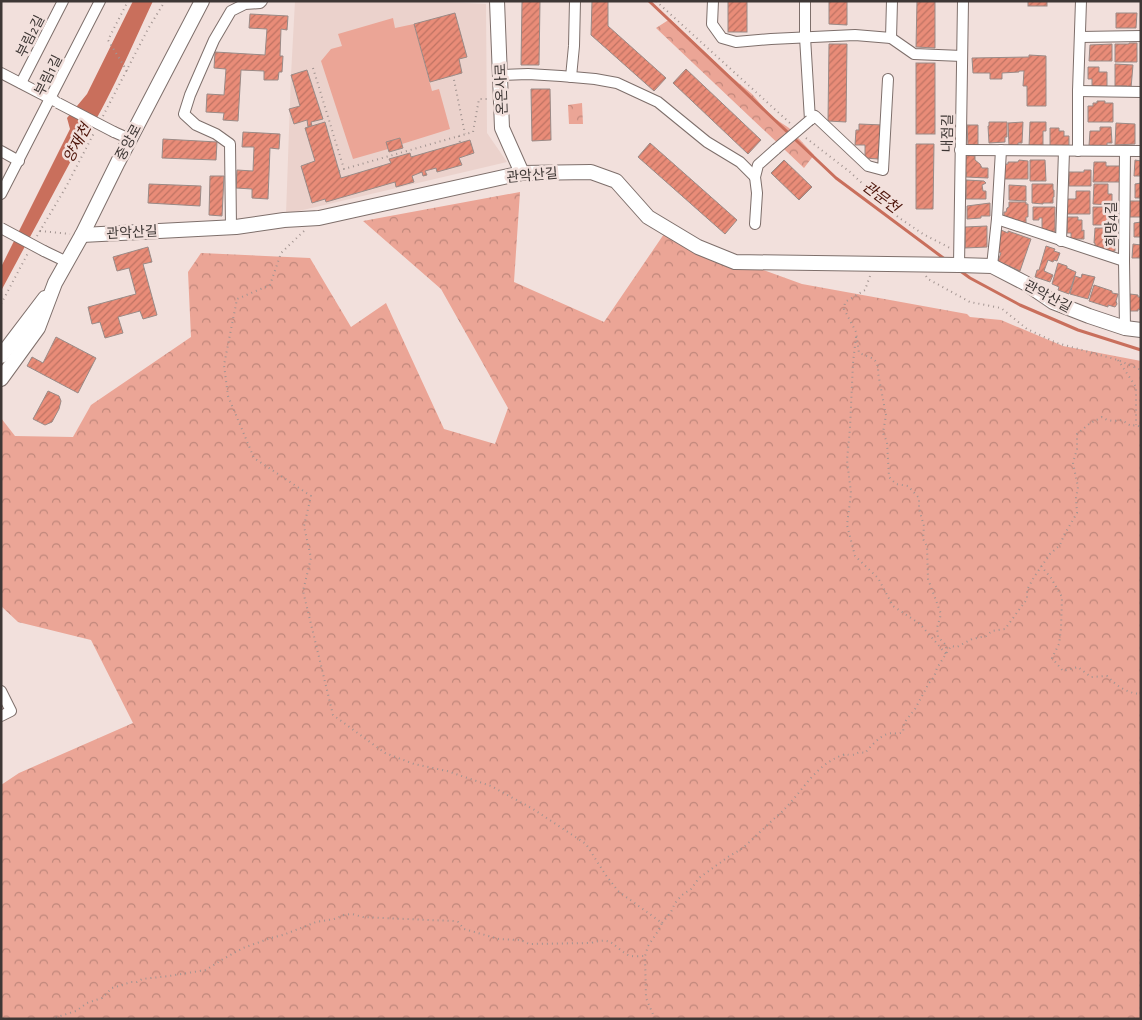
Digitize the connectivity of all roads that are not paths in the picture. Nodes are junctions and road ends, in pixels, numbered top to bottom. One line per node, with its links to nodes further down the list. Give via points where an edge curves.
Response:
1 (63, 1): 21 (street, 부림2길)
2 (100, 1): 24 (street, 부림1길)
3 (202, 1): 26 (street, 중앙로)
4 (262, 1): 40 (street, via 231,10 214,40 184,114 196,125 230,144)
5 (497, 1): 18 (street, 온온사로)
6 (575, 1): 19 (street)
7 (713, 1): 13 (street, via 712,24 722,38 736,42)
8 (805, 1): 13 (street)
9 (892, 1): 15 (street)
10 (963, 1): 16 (street, 내점길)
11 (1081, 1): 14 (street)
12 (1141, 36): 14 (street)
13 (805, 37): 15 (street, via 854,35); 25 (street)
14 (1080, 37): 22 (street)
15 (891, 38): 16 (street, via 914,54)
16 (962, 56): 27 (street, 내점길)
17 (1, 72): 21 (street)
18 (500, 74): 19 (street); 35 (street, 온온사로, via 502,128)
19 (571, 77): 36 (street, via 617,83 658,102 707,142 740,162)
20 (888, 78): 25 (street, via 883,170 868,166 815,116)
21 (21, 83): 24 (street)
22 (1078, 90): 23 (street); 31 (street)
23 (1141, 92)
24 (55, 101): 26 (street, bridge); 34 (street, 부림1길)
25 (810, 120): 36 (street, bridge, via 758,165)
26 (130, 139): 42 (street, 중앙로)
27 (960, 150): 28 (street); 46 (street, 내점길)
28 (1001, 150): 30 (street); 38 (street)
29 (1, 151): 34 (street)
30 (1064, 151): 31 (street); 43 (street)
31 (1078, 151): 32 (street)
32 (1125, 151): 33 (street); 44 (street, 희망4길)
33 (1141, 151)
34 (19, 160): 37 (street, 부림1길)
35 (522, 173): 40 (street, 관악산길, via 319,218); 46 (street, 관악산길, via 591,172 616,181 648,217 698,247 735,262)
36 (755, 177): 39 (street)
37 (1, 194)
38 (997, 219): 43 (street, 희망4길); 47 (street)
39 (755, 224)
40 (231, 227): 42 (street, 관악산길)
41 (1, 228): 45 (street, bridge)
42 (82, 235): 45 (street, 중앙로)
43 (1061, 241): 44 (street, 희망4길)
44 (1124, 261): 49 (street)
45 (67, 262): 48 (street, 중앙로)
46 (958, 265): 47 (street, 관악산길)
47 (992, 266): 49 (street, 관악산길, via 1054,302)
48 (56, 283): 51 (street, 중앙로); 52 (street, 중앙로, via 38,328)
49 (1125, 328): 50 (street, 관악산길)
50 (1141, 330)
51 (1, 356)
52 (1, 379)
53 (1, 692): 54 (street, via 10,711)
54 (1, 716)

